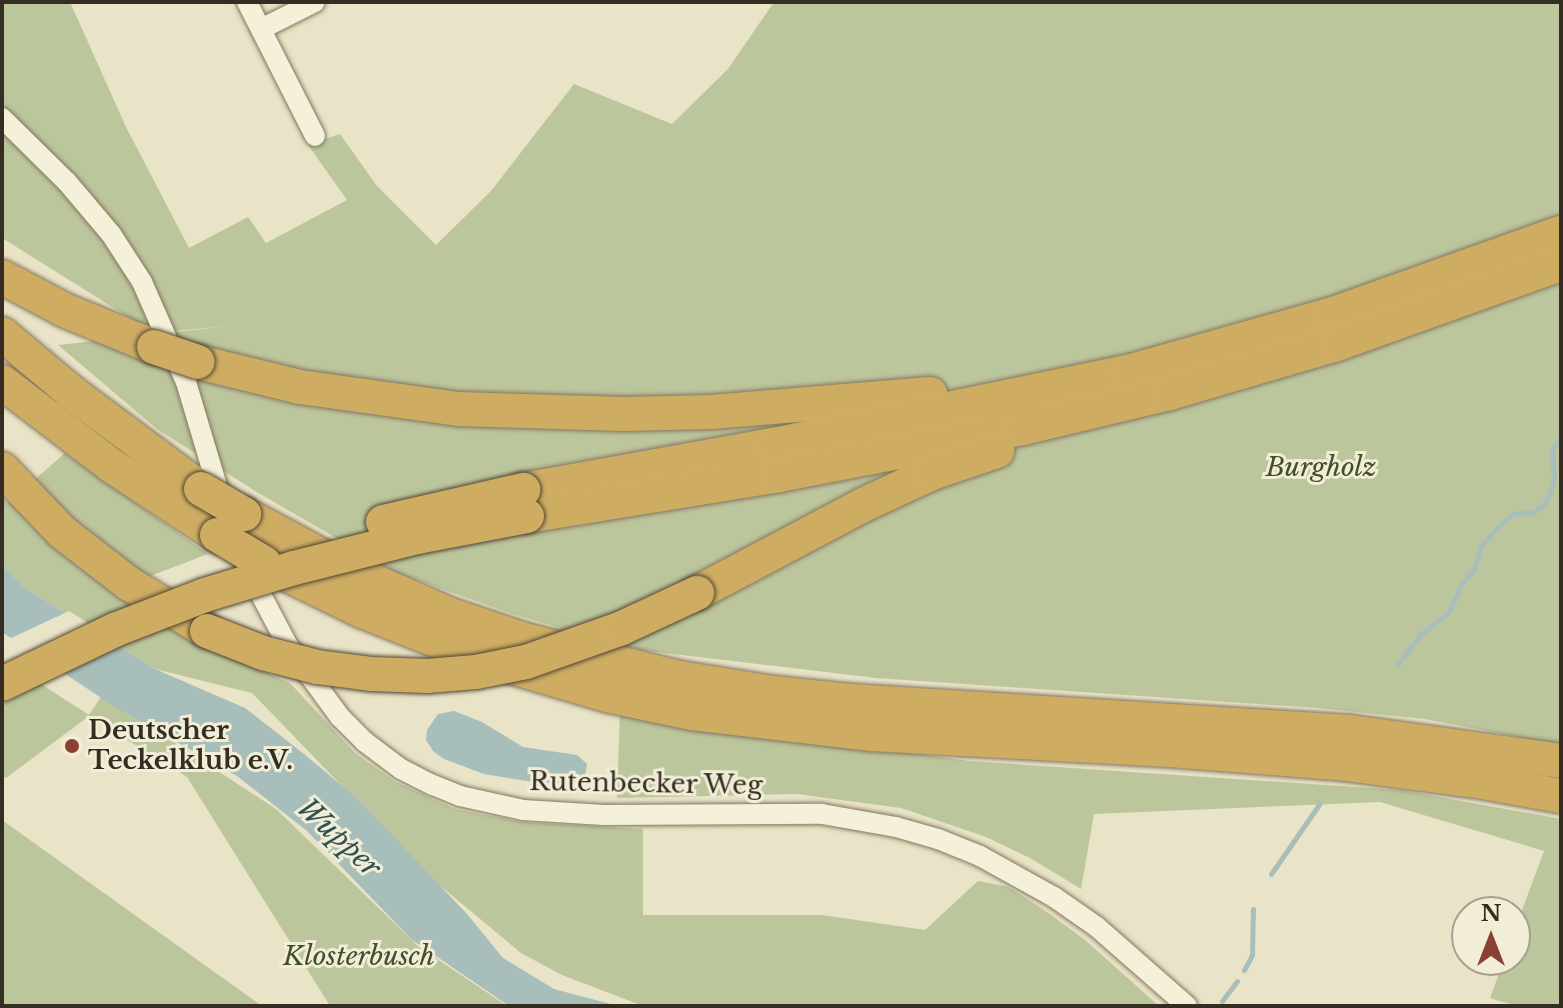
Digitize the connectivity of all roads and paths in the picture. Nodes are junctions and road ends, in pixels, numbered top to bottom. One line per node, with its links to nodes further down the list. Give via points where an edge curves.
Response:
1 (247, 2): 3 (street)
2 (315, 2): 3 (street)
3 (261, 29): 5 (street)
4 (2, 118): 19 (street, Rutenbecker Weg, via 93,213 142,282 186,382 226,519 248,568 314,686 365,742 401,769 460,796 523,810 604,815 800,812 855,818 938,839 993,862 1054,897 1097,927)
5 (315, 136)
6 (1561, 233): 10 (highway, via 1333,314)
7 (1561, 264): 12 (highway, via 1337,344)
8 (2, 277): 10 (highway, bridge, via 64,310 198,362 300,387 458,409 624,414 816,406 930,394 1064,370)
9 (2, 334): 17 (highway, bridge, via 201,489 350,571 525,640 680,678 773,693 1350,732)
10 (1128, 372): 14 (highway)
11 (2, 382): 18 (highway, bridge, via 112,466 264,563 362,611 478,657 607,695 692,713 872,734 1288,758)
12 (1170, 393): 13 (highway, bridge, via 1124,420 932,473 622,628 526,662 427,676 317,667 207,631 128,583 62,532); 14 (highway, via 779,475)
13 (2, 469)
14 (525, 503): 15 (highway, bridge, via 366,526 237,562 101,612); 16 (highway, bridge, via 205,595 117,629)
15 (2, 659)
16 (2, 684)
17 (1561, 761)
18 (1561, 796)
19 (1187, 1006)

